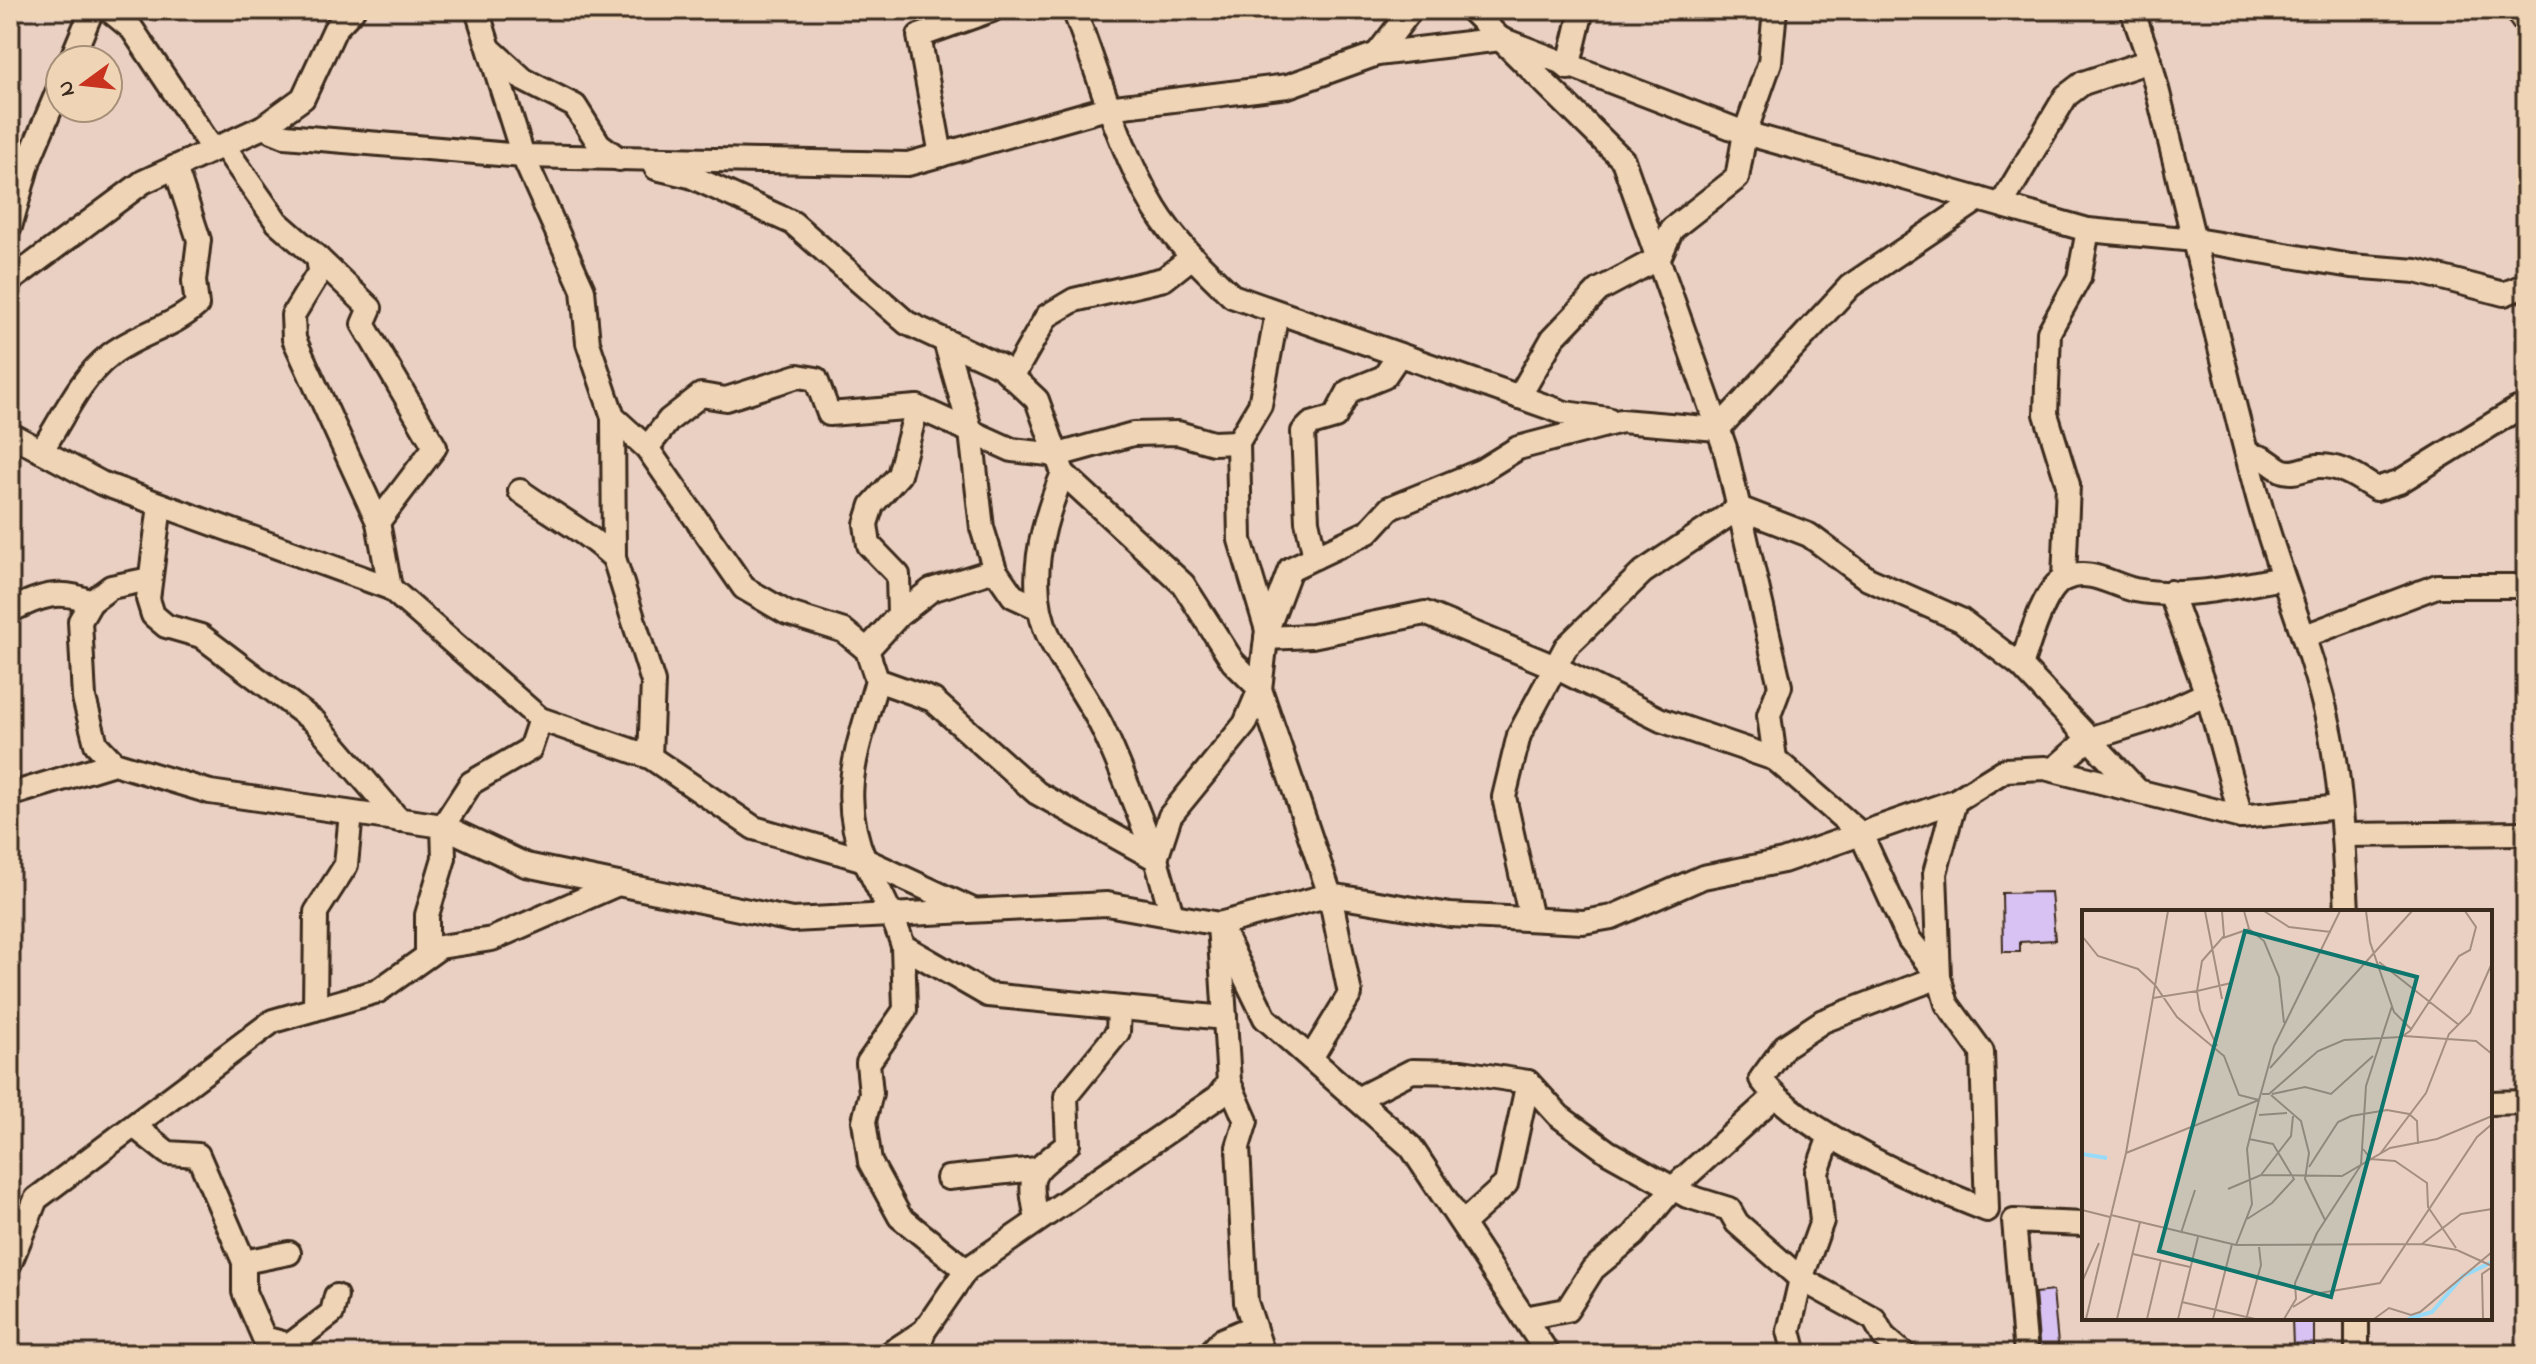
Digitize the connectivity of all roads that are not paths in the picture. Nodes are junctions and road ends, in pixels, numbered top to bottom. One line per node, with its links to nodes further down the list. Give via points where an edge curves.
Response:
1 (92, 10): 15 (street)
2 (109, 10): 24 (street, via 132,29)
3 (353, 10): 22 (street, via 335,29 303,98)
4 (477, 10): 16 (street)
5 (992, 10): 25 (street, via 919,36)
6 (1074, 10): 20 (street)
7 (1411, 10): 17 (street)
8 (1471, 10): 14 (street)
9 (1582, 10): 19 (street)
10 (1775, 10): 23 (street, via 1770,62)
11 (2516, 10): 13 (street)
12 (2137, 13): 18 (street)
13 (2526, 24)
14 (1501, 39): 17 (street); 19 (street); 36 (street, via 1623,160)
15 (78, 44)
16 (489, 48): 26 (street); 27 (street, via 524,80 575,106 599,144)
17 (1377, 54): 20 (street, via 1288,86)
18 (2150, 61): 30 (street, via 2083,83 2066,96); 33 (street)
19 (1568, 68): 23 (street)
20 (1107, 108): 25 (street); 34 (street, via 1155,209)
21 (44, 124): 31 (street)
22 (263, 127): 24 (street); 26 (street, via 285,136)
23 (1745, 133): 29 (street); 36 (street, via 1737,178 1672,229)
24 (218, 147): 28 (street); 35 (street, via 277,222)
25 (941, 155): 27 (street, via 908,164)
26 (523, 156): 27 (street); 46 (street, via 583,290 588,343)
27 (616, 158): 40 (street, via 690,176 793,223 907,323)
28 (175, 167): 37 (street, via 143,182); 53 (street, via 199,240 197,305 181,320 110,355 65,407 61,423)
29 (1979, 199): 30 (street); 48 (street, via 1850,286)
30 (2001, 205): 32 (street)
31 (10, 227)
32 (2088, 230): 33 (street); 65 (street, via 2079,278 2049,332 2046,414 2068,485)
33 (2195, 240): 38 (street, via 2351,266 2416,271 2504,294); 54 (street)
34 (1192, 257): 39 (street, via 1232,296); 42 (street, via 1164,279 1074,300 1047,316)
35 (318, 258): 59 (street, via 320,271 293,315 294,339); 59 (street, via 370,308 363,324 435,447)
36 (1659, 258): 43 (street, via 1599,290 1553,338); 48 (street)
37 (10, 281)
38 (2526, 285)
39 (1277, 313): 41 (street); 51 (street, via 1260,405)
40 (945, 341): 42 (street, via 1002,367); 49 (street)
41 (1399, 355): 43 (street); 60 (street, via 1384,377 1349,391 1335,417 1303,432 1307,521)
42 (1012, 377): 55 (street, via 1037,400)
43 (1519, 397): 47 (street, via 1565,413)
44 (917, 407): 49 (street); 52 (street, via 829,414 816,379 798,376 726,399 701,395 669,420); 72 (street, via 899,475 872,505 866,524 869,545 898,575)
45 (2526, 409): 54 (street, via 2517,409 2399,482 2376,489 2342,468 2282,470 2268,458)
46 (613, 417): 52 (street); 61 (street)
47 (1621, 421): 48 (street); 60 (street, via 1518,448 1481,471 1390,508 1368,532)
48 (1718, 429): 58 (street)
49 (971, 432): 55 (street); 62 (street, via 982,528)
50 (10, 434): 53 (street)
51 (1238, 442): 55 (street, via 1213,443 1178,433 1133,434); 73 (street, via 1240,540)
52 (647, 448): 75 (street, via 744,588 787,613 844,631)
53 (41, 451): 57 (street, via 101,483)
54 (2248, 455): 63 (street)
55 (1060, 464): 70 (street, via 1036,579); 79 (street, via 1183,584 1233,662)
56 (520, 491): 61 (street, via 566,525 583,529)
57 (160, 505): 64 (street); 67 (street)
58 (1739, 508): 76 (street, via 1809,535 1868,579 1961,620); 77 (street, via 1643,572 1566,647); 84 (street, via 1780,686 1769,715)
59 (378, 522): 67 (street)
60 (1315, 557): 73 (street, via 1290,569)
61 (614, 558): 83 (street, via 653,682)
62 (995, 570): 70 (street, via 1013,596); 72 (street, via 931,590)
63 (2282, 578): 68 (street, via 2200,593); 74 (street)
64 (150, 579): 69 (street, via 111,587); 93 (street, via 153,615 166,626 201,636 315,722)
65 (2064, 579): 68 (street, via 2092,575 2135,590); 76 (street, via 2049,591)
66 (2526, 586): 74 (street, via 2437,586)
67 (390, 588): 81 (street)
68 (2170, 592): 80 (street)
69 (91, 602): 71 (street, via 74,594 41,594); 85 (street, via 80,621 84,698 96,744)
70 (1039, 608): 98 (street, via 1049,637 1102,727)
71 (10, 611)
72 (899, 615): 75 (street)
73 (1266, 634): 77 (street, via 1312,636 1425,613); 79 (street)
74 (2305, 636): 90 (street, via 2329,727)
75 (867, 650): 78 (street)
76 (2021, 666): 82 (street)
77 (1555, 667): 84 (street, via 1661,720); 106 (street, via 1519,735 1504,797)
78 (877, 680): 98 (street, via 933,700 1037,793); 99 (street, via 849,782 851,818)
79 (1260, 689): 98 (street, via 1245,724 1170,816); 101 (street)
80 (2209, 700): 82 (street, via 2201,696); 92 (street)
81 (540, 719): 83 (street); 94 (street, via 530,749 471,783)
82 (2088, 739): 86 (street); 88 (street)
83 (650, 757): 99 (street, via 754,828)
84 (1775, 759): 96 (street)
85 (114, 763): 87 (street, via 19,792); 91 (street, via 210,792)
86 (2053, 770): 88 (street); 89 (street, via 2005,770)
87 (10, 790)
88 (2138, 791): 92 (street)
89 (1955, 801): 96 (street); 110 (street, via 1935,873)
90 (2340, 807): 92 (street); 97 (street)
91 (351, 813): 93 (street); 112 (street, via 346,865 316,912)
92 (2241, 817)
93 (399, 820): 94 (street)
94 (443, 826): 100 (street, via 526,865); 109 (street, via 444,858 427,915)
95 (2526, 833): 97 (street)
96 (1861, 834): 106 (street, via 1783,861 1703,877 1612,917 1583,922); 110 (street, via 1909,939)
97 (2343, 835): 102 (street)
98 (1156, 859): 104 (street)
99 (865, 860): 103 (street); 105 (street)
100 (618, 884): 105 (street, via 792,920); 109 (street, via 492,939 440,947)
101 (1330, 895): 106 (street, via 1450,915); 107 (street); 114 (street, via 1350,994)
102 (2347, 910)
103 (977, 912): 104 (street, via 1107,904); 105 (street)
104 (1172, 915): 107 (street)
105 (895, 917): 108 (street)
106 (1531, 919)
107 (1219, 924): 113 (street); 114 (street, via 1265,1018)
108 (903, 946): 111 (street, via 988,995); 132 (street, via 905,1010 868,1063 871,1093 864,1121 870,1162 900,1217)
109 (427, 956): 112 (street, via 378,991)
110 (1939, 977): 117 (street, via 1823,1021 1785,1046 1761,1079); 122 (street, via 1947,1004 1982,1052 1987,1210 1919,1184)
111 (1119, 1008): 113 (street); 123 (street, via 1118,1032 1066,1096 1068,1144)
112 (315, 1009): 121 (street, via 273,1021)
113 (1225, 1018): 115 (street)
114 (1311, 1058): 118 (street)
115 (1229, 1082): 126 (street, via 1218,1097); 137 (street, via 1246,1121 1238,1147 1246,1302)
116 (1528, 1082): 118 (street, via 1412,1071); 125 (street, via 1559,1116 1608,1152); 127 (street, via 1506,1184)
117 (1774, 1097): 122 (street); 125 (street)
118 (1357, 1099): 127 (street, via 1411,1147)
119 (2526, 1102): 120 (street)
120 (2492, 1103)
121 (134, 1126): 130 (street, via 168,1153 198,1155); 131 (street, via 36,1199)
122 (1830, 1136): 133 (street, via 1817,1172 1822,1221)
123 (1037, 1169): 124 (street); 126 (street, via 1030,1185)
124 (948, 1178)
125 (1673, 1188): 133 (street, via 1729,1209 1737,1223); 135 (street, via 1634,1235 1593,1269 1567,1310)
126 (1037, 1219): 132 (street)
127 (1463, 1223): 135 (street)
128 (2082, 1224): 147 (street, via 2014,1221)
129 (289, 1253): 130 (street)
130 (244, 1262): 139 (street, via 244,1292 264,1338)
131 (10, 1263)
132 (966, 1270): 138 (street)
133 (1801, 1279): 145 (street, via 1789,1331); 146 (street, via 1874,1319 1884,1337)
134 (336, 1296): 139 (street, via 332,1313)
135 (1524, 1318): 144 (street)
136 (2357, 1320): 148 (street)
137 (1252, 1327): 142 (street, via 1222,1340); 143 (street)
138 (924, 1331): 140 (street); 141 (street)
139 (294, 1349)
140 (889, 1354)
141 (916, 1354)
142 (1209, 1354)
143 (1263, 1354)
144 (1548, 1354)
145 (1795, 1354)
146 (1904, 1354)
147 (2026, 1354)
148 (2357, 1354)

